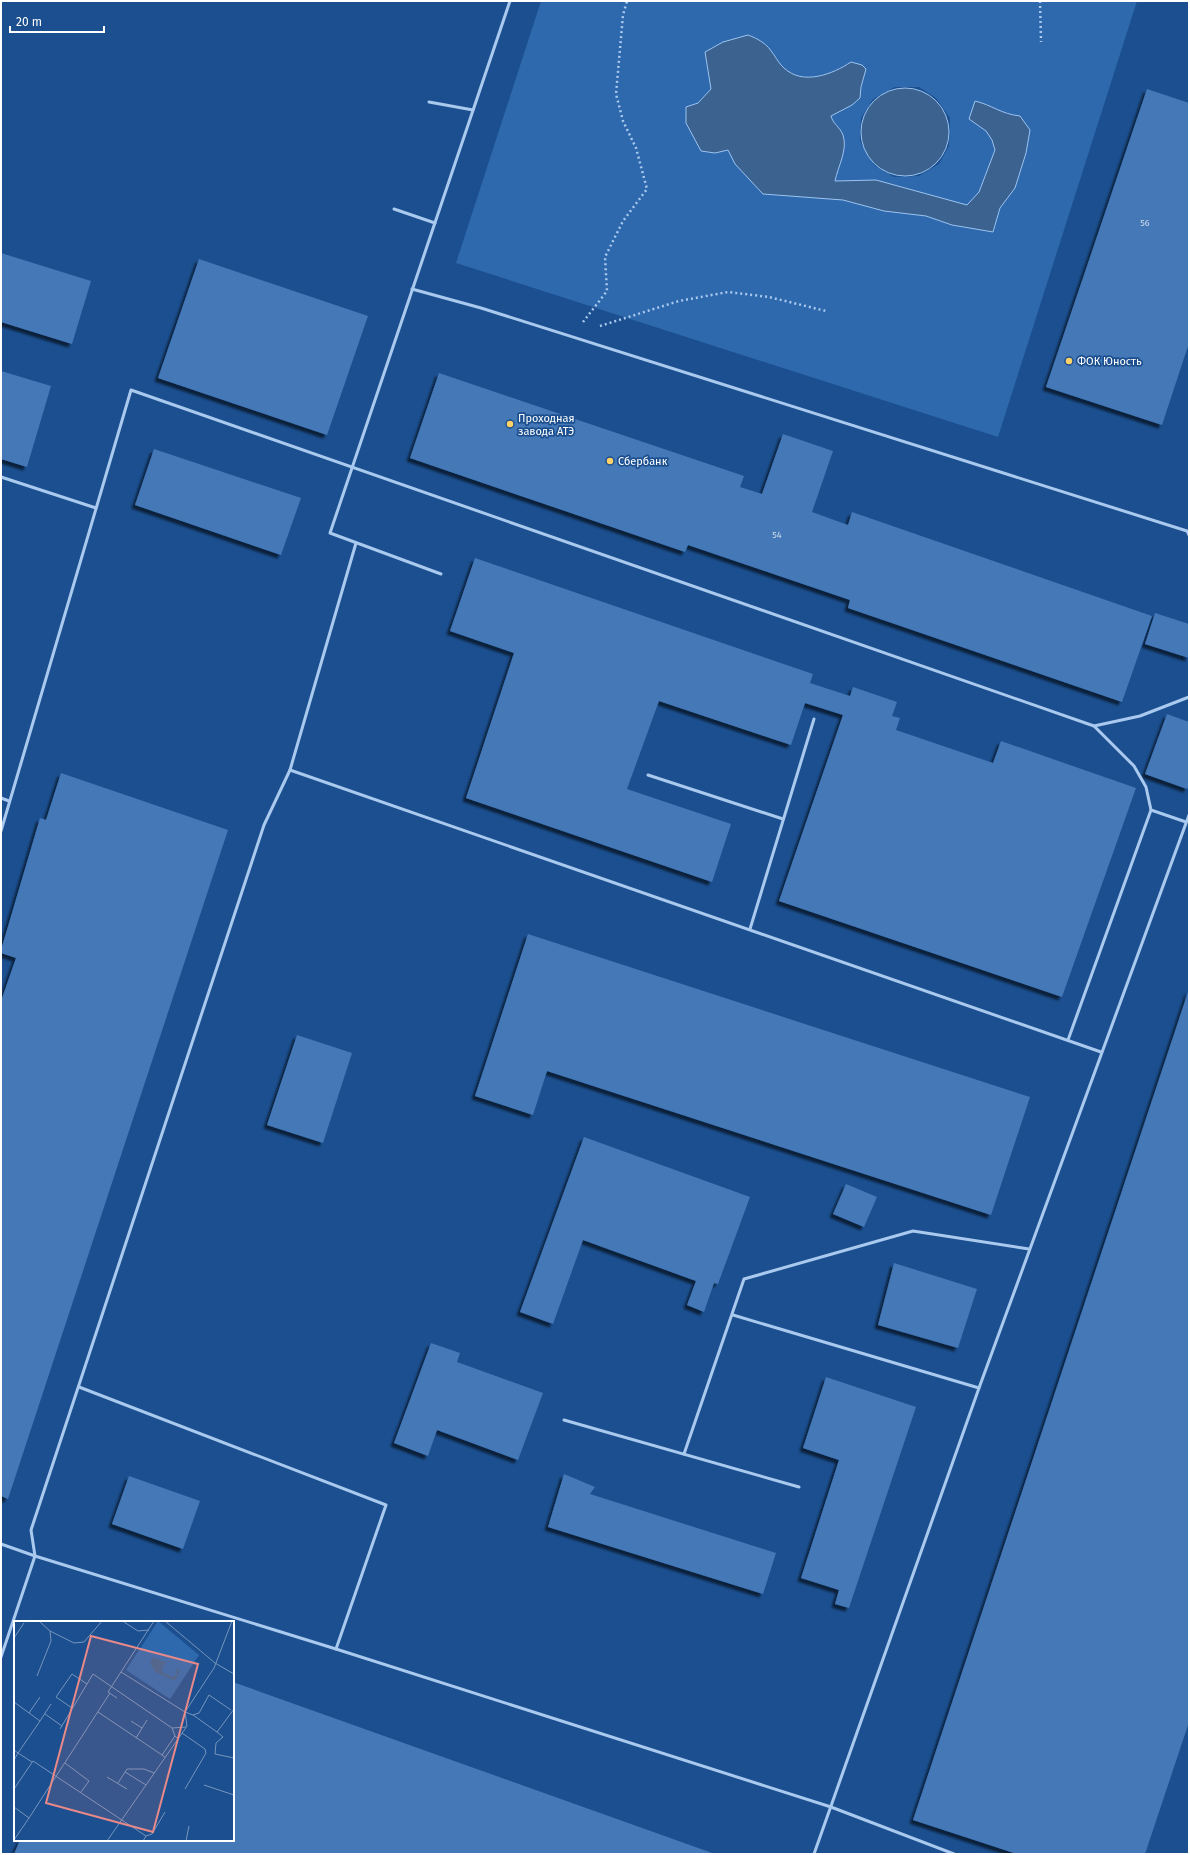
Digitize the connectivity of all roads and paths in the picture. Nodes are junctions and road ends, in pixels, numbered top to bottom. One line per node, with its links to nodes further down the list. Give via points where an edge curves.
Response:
1 (510, 1): 6 (lane)
2 (627, 1): 11 (path, via 623,15 616,94 648,190 623,221 605,257 607,291)
3 (1040, 1): 4 (path)
4 (1041, 42)
5 (428, 102): 6 (lane)
6 (473, 110): 8 (lane)
7 (394, 209): 8 (lane)
8 (435, 223): 9 (lane)
9 (412, 289): 12 (lane); 13 (lane)
10 (826, 311): 11 (path, via 769,297 728,292 679,301 596,327)
11 (579, 326): 12 (path)
12 (572, 337): 17 (lane)
13 (352, 467): 15 (lane, via 131,390); 19 (lane, via 330,533); 23 (lane)
14 (1, 477): 15 (lane)
15 (96, 508): 27 (lane)
16 (1189, 525): 17 (lane)
17 (1188, 531): 18 (lane)
18 (1189, 535)
19 (356, 543): 20 (lane); 24 (lane)
20 (441, 574)
21 (1189, 697): 23 (lane, via 1140,716)
22 (814, 719): 30 (lane)
23 (1094, 726): 28 (lane, via 1134,766 1146,787)
24 (290, 770): 33 (lane); 38 (lane, via 264,825)
25 (648, 775): 30 (lane)
26 (1, 798): 27 (lane)
27 (9, 801): 32 (lane)
28 (1151, 810): 31 (lane); 34 (lane)
29 (1189, 815): 31 (lane)
30 (783, 819): 33 (lane)
31 (1186, 822): 35 (lane)
32 (1, 831)
33 (750, 929): 34 (lane)
34 (1068, 1040): 35 (lane)
35 (1101, 1052): 36 (lane)
36 (1030, 1249): 37 (lane, via 913,1231 744,1279); 39 (lane)
37 (733, 1315): 39 (lane); 41 (lane)
38 (79, 1387): 44 (lane, via 31,1530); 45 (lane, via 386,1505)
39 (979, 1388): 47 (lane)
40 (564, 1420): 41 (lane)
41 (684, 1454): 42 (lane)
42 (799, 1487)
43 (1, 1544): 44 (lane)
44 (35, 1556): 45 (lane); 46 (lane)
45 (336, 1649): 47 (lane)
46 (1, 1657)
47 (831, 1807): 48 (lane); 49 (lane)
48 (814, 1854)
49 (954, 1854)

